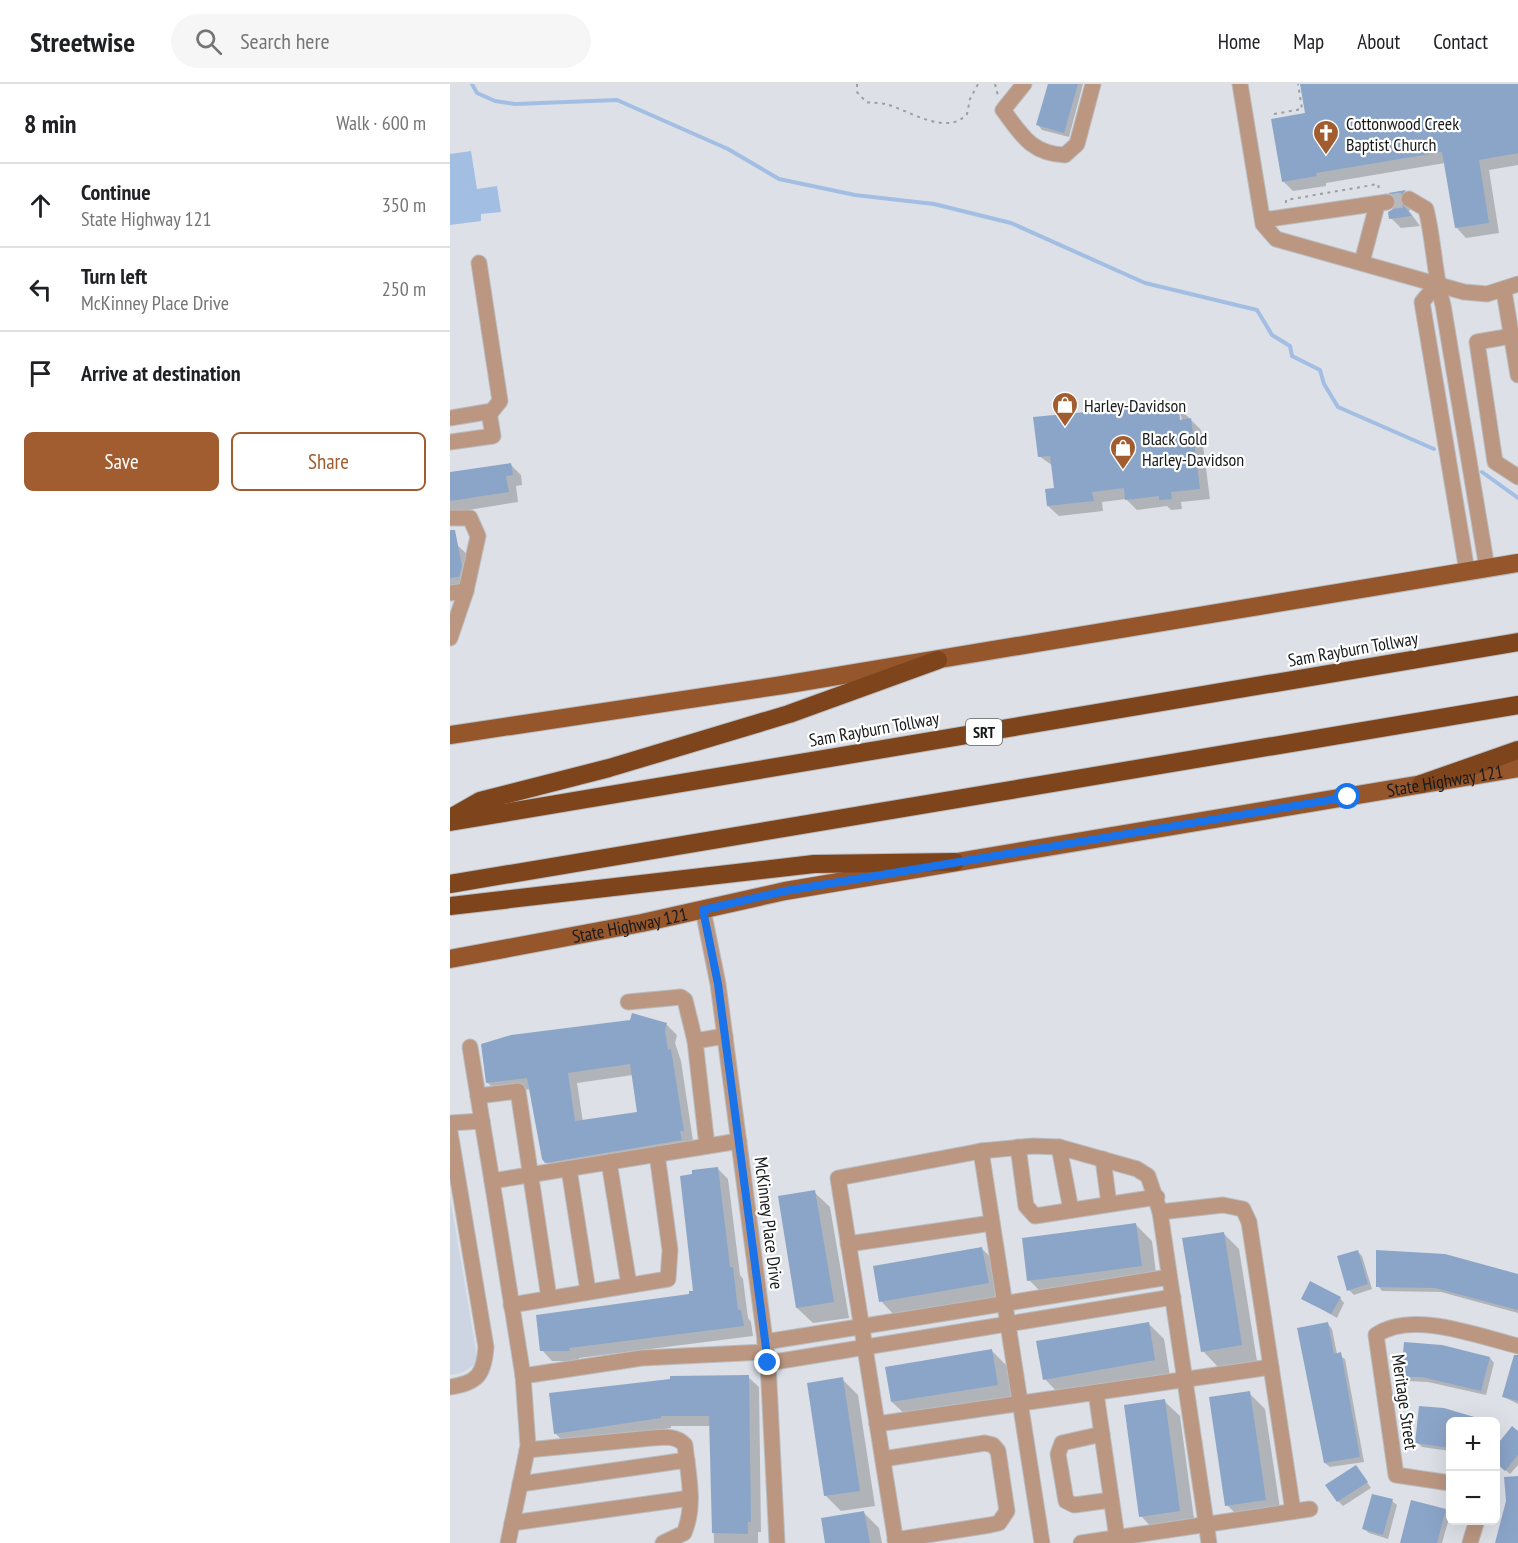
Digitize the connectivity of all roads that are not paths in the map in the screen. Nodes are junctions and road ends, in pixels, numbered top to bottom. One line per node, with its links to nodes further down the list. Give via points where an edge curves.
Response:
1 (1024, 84): 2 (street, via 1003,110 1024,138 1037,148 1065,155 1077,144)
2 (1093, 84)
3 (1240, 84): 5 (street)
4 (1409, 200): 8 (street, via 1426,209)
5 (1263, 220): 6 (street, via 1276,239); 6 (street, via 1382,204)
6 (1362, 262): 8 (street)
7 (479, 263): 12 (street, via 500,396 499,405)
8 (1437, 284): 9 (street, via 1487,294); 18 (street); 19 (street, via 1422,302)
9 (1511, 287): 10 (street)
10 (1515, 335): 11 (street); 15 (street, via 1477,342 1495,462)
11 (1518, 375)
12 (489, 412): 13 (street); 14 (street, via 494,435)
13 (450, 418)
14 (450, 442)
15 (1518, 477)
16 (450, 518): 20 (street, via 470,518 478,536)
17 (1518, 563): 18 (main road)
18 (1486, 567): 19 (main road)
19 (1467, 571): 24 (main road)
20 (466, 591): 21 (street); 22 (street)
21 (450, 593)
22 (450, 638)
23 (1518, 642): 30 (highway, Sam Rayburn Tollway / SRT)
24 (938, 660): 26 (main road); 30 (highway, via 789,714 609,768 480,801)
25 (1518, 705): 32 (highway)
26 (450, 735)
27 (1518, 750): 29 (highway)
28 (1518, 768): 29 (main road, State Highway 121)
29 (1421, 784): 31 (main road, State Highway 121)
30 (450, 820)
31 (955, 862): 33 (highway, via 814,864); 34 (main road, State Highway 121, via 785,891)
32 (450, 884)
33 (450, 906)
34 (703, 910): 35 (main road, State Highway 121); 37 (street, McKinney Place Drive)
35 (450, 959)
36 (628, 1002): 38 (street, via 681,997)
37 (725, 1036): 38 (street); 44 (street, McKinney Place Drive)
38 (695, 1041): 45 (street)
39 (470, 1047): 40 (street)
40 (478, 1096): 41 (street); 53 (street, via 518,1091)
41 (482, 1121): 42 (street); 54 (street)
42 (450, 1123)
43 (450, 1132): 75 (street, via 486,1347 479,1375 465,1385)
44 (739, 1141): 45 (street); 71 (street, McKinney Place Drive)
45 (707, 1146): 49 (street)
46 (1018, 1147): 47 (street); 48 (street); 57 (street, via 1029,1212 1035,1216)
47 (1059, 1147): 50 (street); 57 (street)
48 (981, 1151): 58 (street); 59 (street, via 838,1178)
49 (657, 1155): 51 (street); 61 (street, via 670,1250 668,1280)
50 (1102, 1159): 55 (street); 56 (street, via 1148,1176)
51 (609, 1162): 52 (street); 61 (street)
52 (569, 1169): 53 (street); 62 (street)
53 (530, 1175): 54 (street); 64 (street)
54 (492, 1181): 66 (street)
55 (1109, 1204): 56 (street); 57 (street)
56 (1159, 1204): 60 (street); 72 (street, via 1243,1209 1250,1222)
57 (1071, 1210)
58 (992, 1223): 59 (street); 65 (street)
59 (849, 1244): 68 (street)
60 (1170, 1276): 63 (street); 65 (street)
61 (629, 1285): 62 (street)
62 (588, 1291): 64 (street)
63 (1173, 1297): 67 (street); 74 (street)
64 (549, 1298): 66 (street)
65 (1005, 1304): 67 (street); 68 (street)
66 (511, 1305): 73 (street)
67 (1008, 1325): 70 (street); 77 (street)
68 (862, 1327): 70 (street); 71 (street)
69 (1518, 1346): 83 (street, Meritage Street, via 1438,1326 1389,1326 1376,1335 1396,1474)
70 (865, 1348): 71 (street); 78 (street)
71 (766, 1353): 73 (street, via 642,1358); 96 (street, McKinney Place Drive)
72 (1271, 1367): 74 (street); 88 (street)
73 (523, 1376): 80 (street)
74 (1185, 1380): 76 (street); 90 (street)
75 (450, 1387)
76 (1096, 1393): 77 (street); 79 (street)
77 (1020, 1404): 78 (street); 97 (street)
78 (877, 1424): 81 (street)
79 (1102, 1434): 86 (street); 86 (street, via 1062,1443 1058,1454 1066,1501 1074,1505)
80 (527, 1450): 82 (street, via 669,1437 685,1445); 84 (street)
81 (883, 1459): 93 (street); 93 (street, via 993,1445 998,1451 1007,1511 999,1523)
82 (687, 1460): 84 (street); 85 (street)
83 (1446, 1482)
84 (520, 1484): 89 (street)
85 (690, 1498): 89 (street); 95 (street, via 684,1533)
86 (1111, 1500): 92 (street)
87 (1310, 1509): 88 (street)
88 (1293, 1511): 90 (street)
89 (512, 1523): 94 (street)
90 (1207, 1524): 92 (street); 99 (street)
91 (1476, 1525): 100 (street)
92 (1117, 1538): 98 (street)
93 (895, 1541)
94 (508, 1543)
95 (663, 1543)
96 (777, 1543)
97 (1042, 1543)
98 (1081, 1543)
99 (1209, 1543)
100 (1470, 1543)

